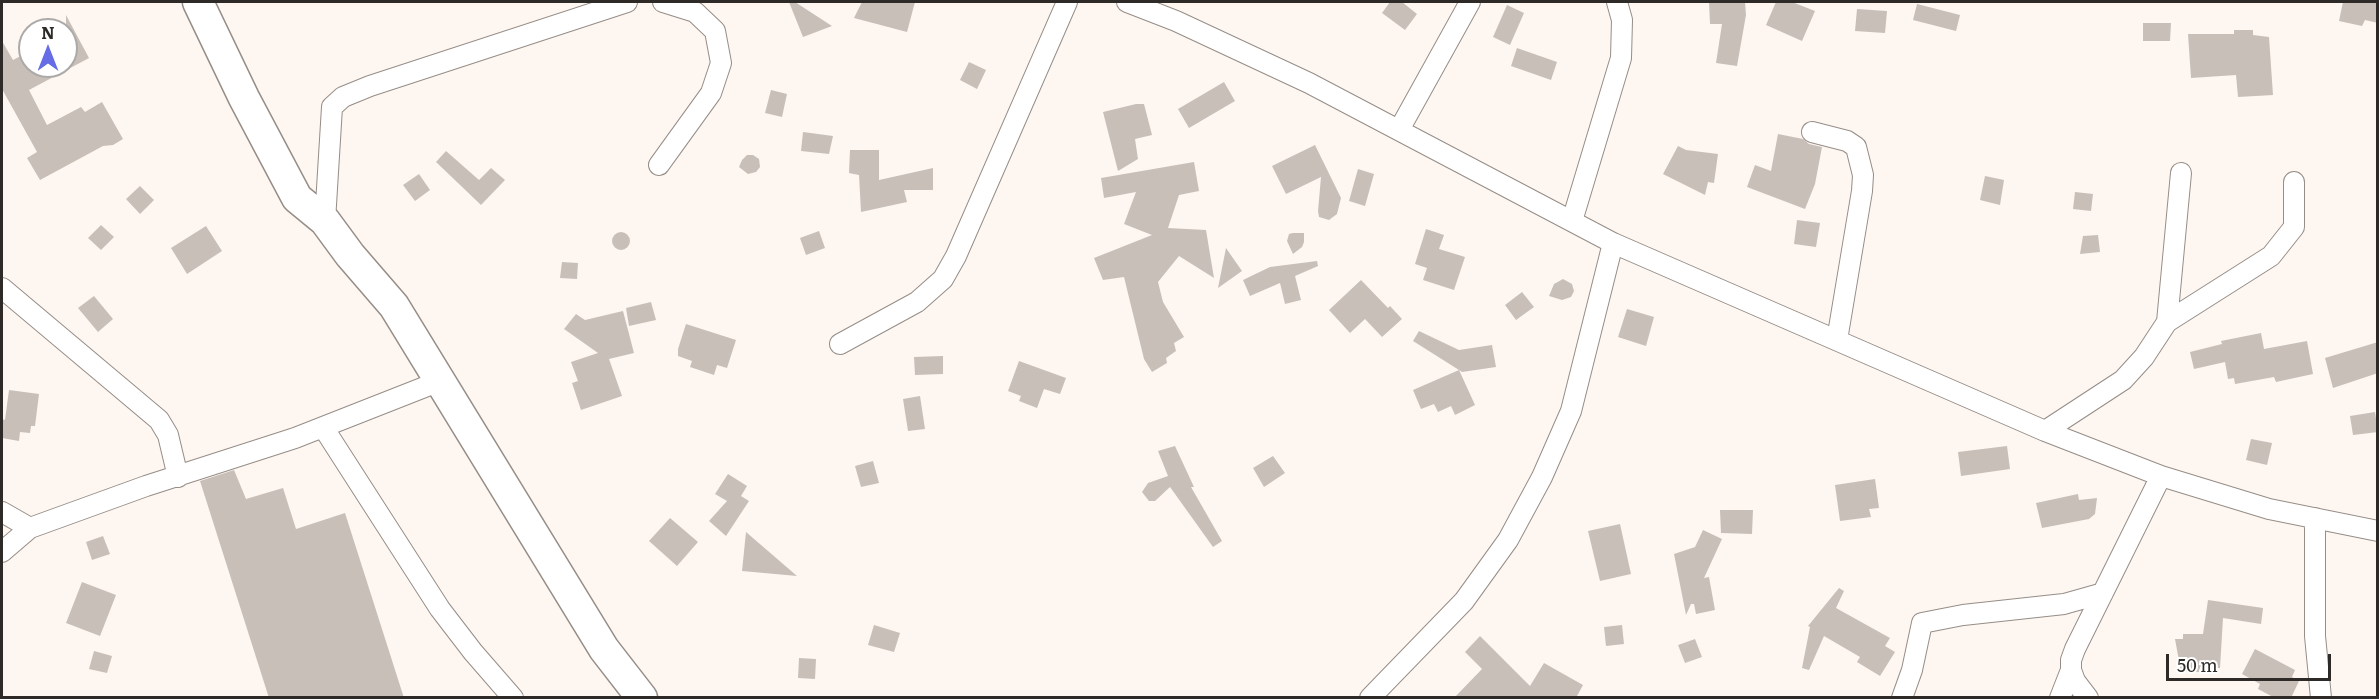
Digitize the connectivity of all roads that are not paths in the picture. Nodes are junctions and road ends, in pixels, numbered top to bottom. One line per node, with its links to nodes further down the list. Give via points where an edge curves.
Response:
1 (198, 2): 13 (main road, via 297,198)
2 (627, 2): 13 (street, via 343,97 332,107)
3 (663, 2): 10 (street, via 695,12 716,32 721,63 711,93)
4 (1067, 2): 19 (street, via 943,279 917,302)
5 (1126, 2): 8 (street, via 1309,83)
6 (1470, 2): 8 (street)
7 (1617, 2): 14 (street, via 1622,20 1621,58)
8 (1399, 130): 14 (street)
9 (1812, 132): 18 (street, via 1856,147 1863,175)
10 (659, 165)
11 (2181, 173): 17 (street)
12 (2294, 182): 17 (street, via 2294,227 2271,256)
13 (325, 221): 20 (main road, via 394,306)
14 (1572, 221): 15 (street)
15 (1613, 243): 18 (street); 34 (street, via 1571,411 1542,477 1508,540 1464,601)
16 (2, 288): 24 (street, via 159,420 168,435)
17 (2167, 322): 22 (street, via 2123,380)
18 (1837, 340): 22 (street)
19 (840, 344)
20 (440, 381): 21 (street); 33 (main road, via 604,649)
21 (323, 427): 24 (street); 32 (street, via 440,609)
22 (2045, 431): 23 (street)
23 (2161, 476): 26 (street, via 2269,509); 30 (street)
24 (178, 477): 27 (street)
25 (2, 512): 27 (street)
26 (2315, 518): 28 (street); 38 (street, via 2315,636)
27 (30, 528): 29 (street)
28 (2377, 531)
29 (2, 552)
30 (2103, 593): 31 (street, via 2074,649); 35 (street, via 2064,604 1922,623)
31 (2071, 670): 36 (street); 37 (street)
32 (513, 698)
33 (642, 698)
34 (1370, 698)
35 (1902, 698)
36 (2060, 698)
37 (2088, 698)
38 (2321, 698)

